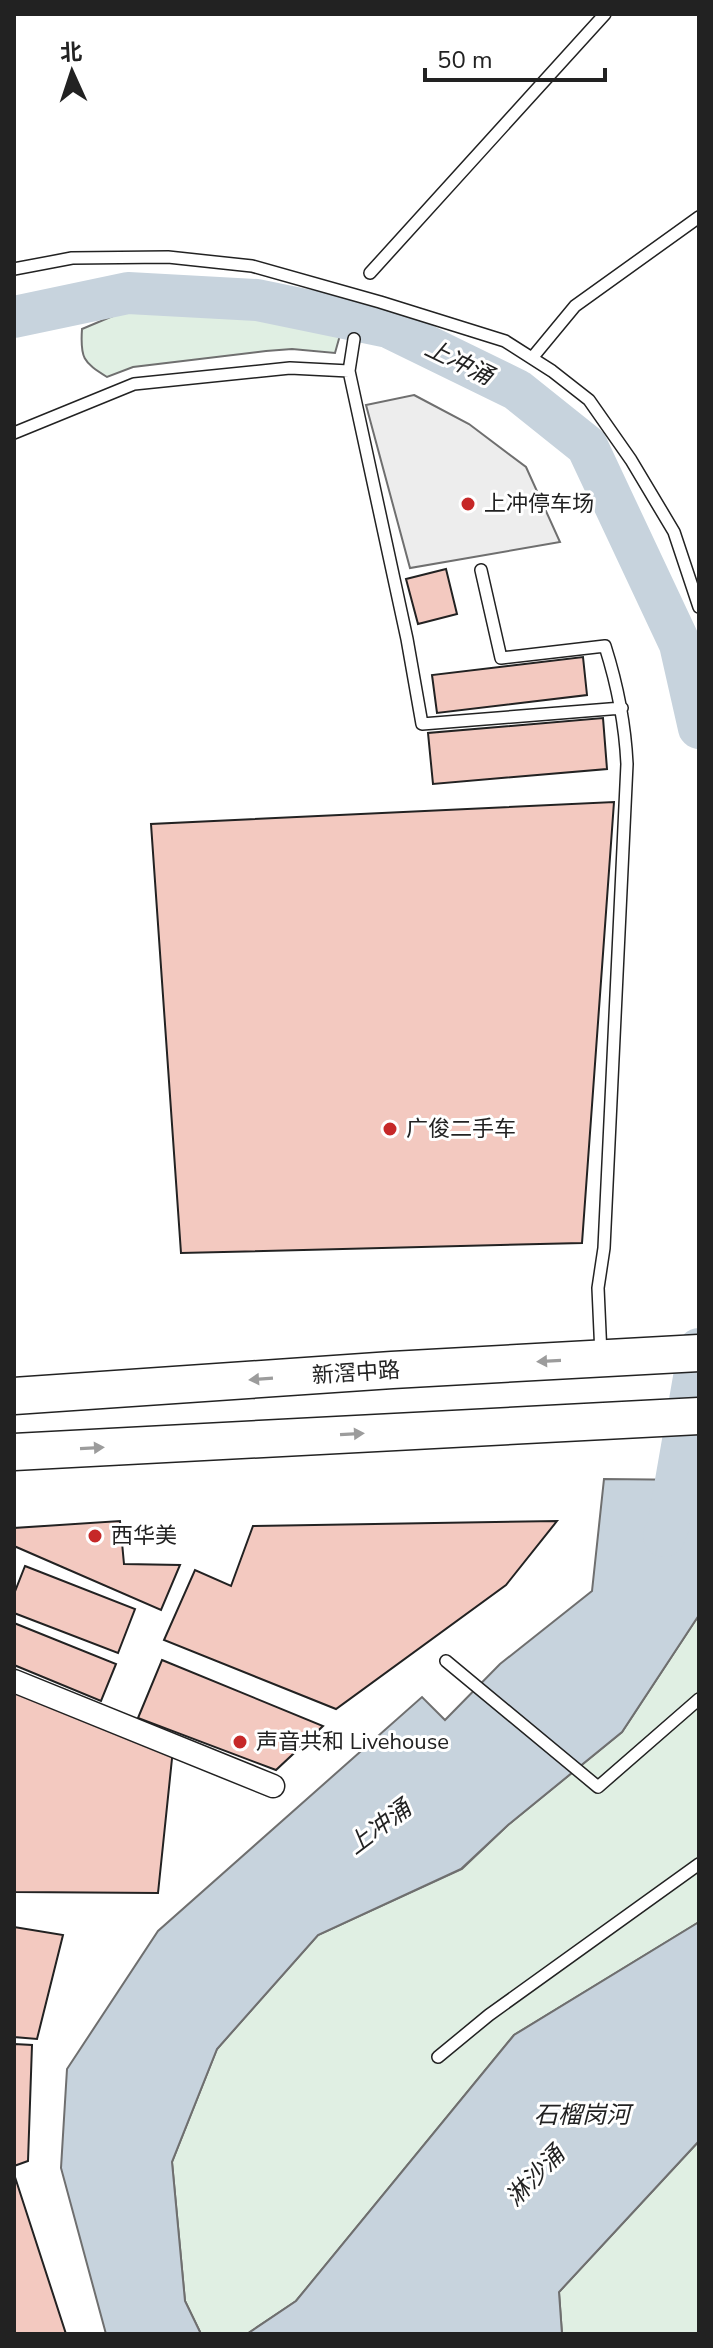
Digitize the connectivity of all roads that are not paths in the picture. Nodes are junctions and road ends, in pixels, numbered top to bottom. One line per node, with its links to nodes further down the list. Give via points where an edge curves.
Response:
1 (605, 14): 4 (lane)
2 (699, 217): 6 (lane, via 575,306)
3 (14, 269): 6 (lane, via 72,258 168,257 252,266 505,341)
4 (370, 273)
5 (354, 339): 7 (lane)
6 (532, 358): 10 (lane, via 589,400 631,460)
7 (349, 371): 8 (lane, via 290,368 134,384); 12 (lane, via 422,724)
8 (14, 433)
9 (481, 570): 12 (lane, via 501,658 605,646)
10 (694, 573): 11 (lane)
11 (699, 607)
12 (622, 708): 14 (lane, via 627,764 598,1288)
13 (699, 1353): 14 (highway, 新滘中路)
14 (614, 1357): 15 (highway, 新滘中路, one-way to 15)
15 (15, 1396)
16 (699, 1416): 17 (highway, one-way to 16)
17 (14, 1452)
18 (449, 1664): 20 (lane, via 598,1787)
19 (14, 1681): 21 (street)
20 (699, 1699)
21 (273, 1786)
22 (699, 1864): 23 (lane)
23 (438, 2057)

